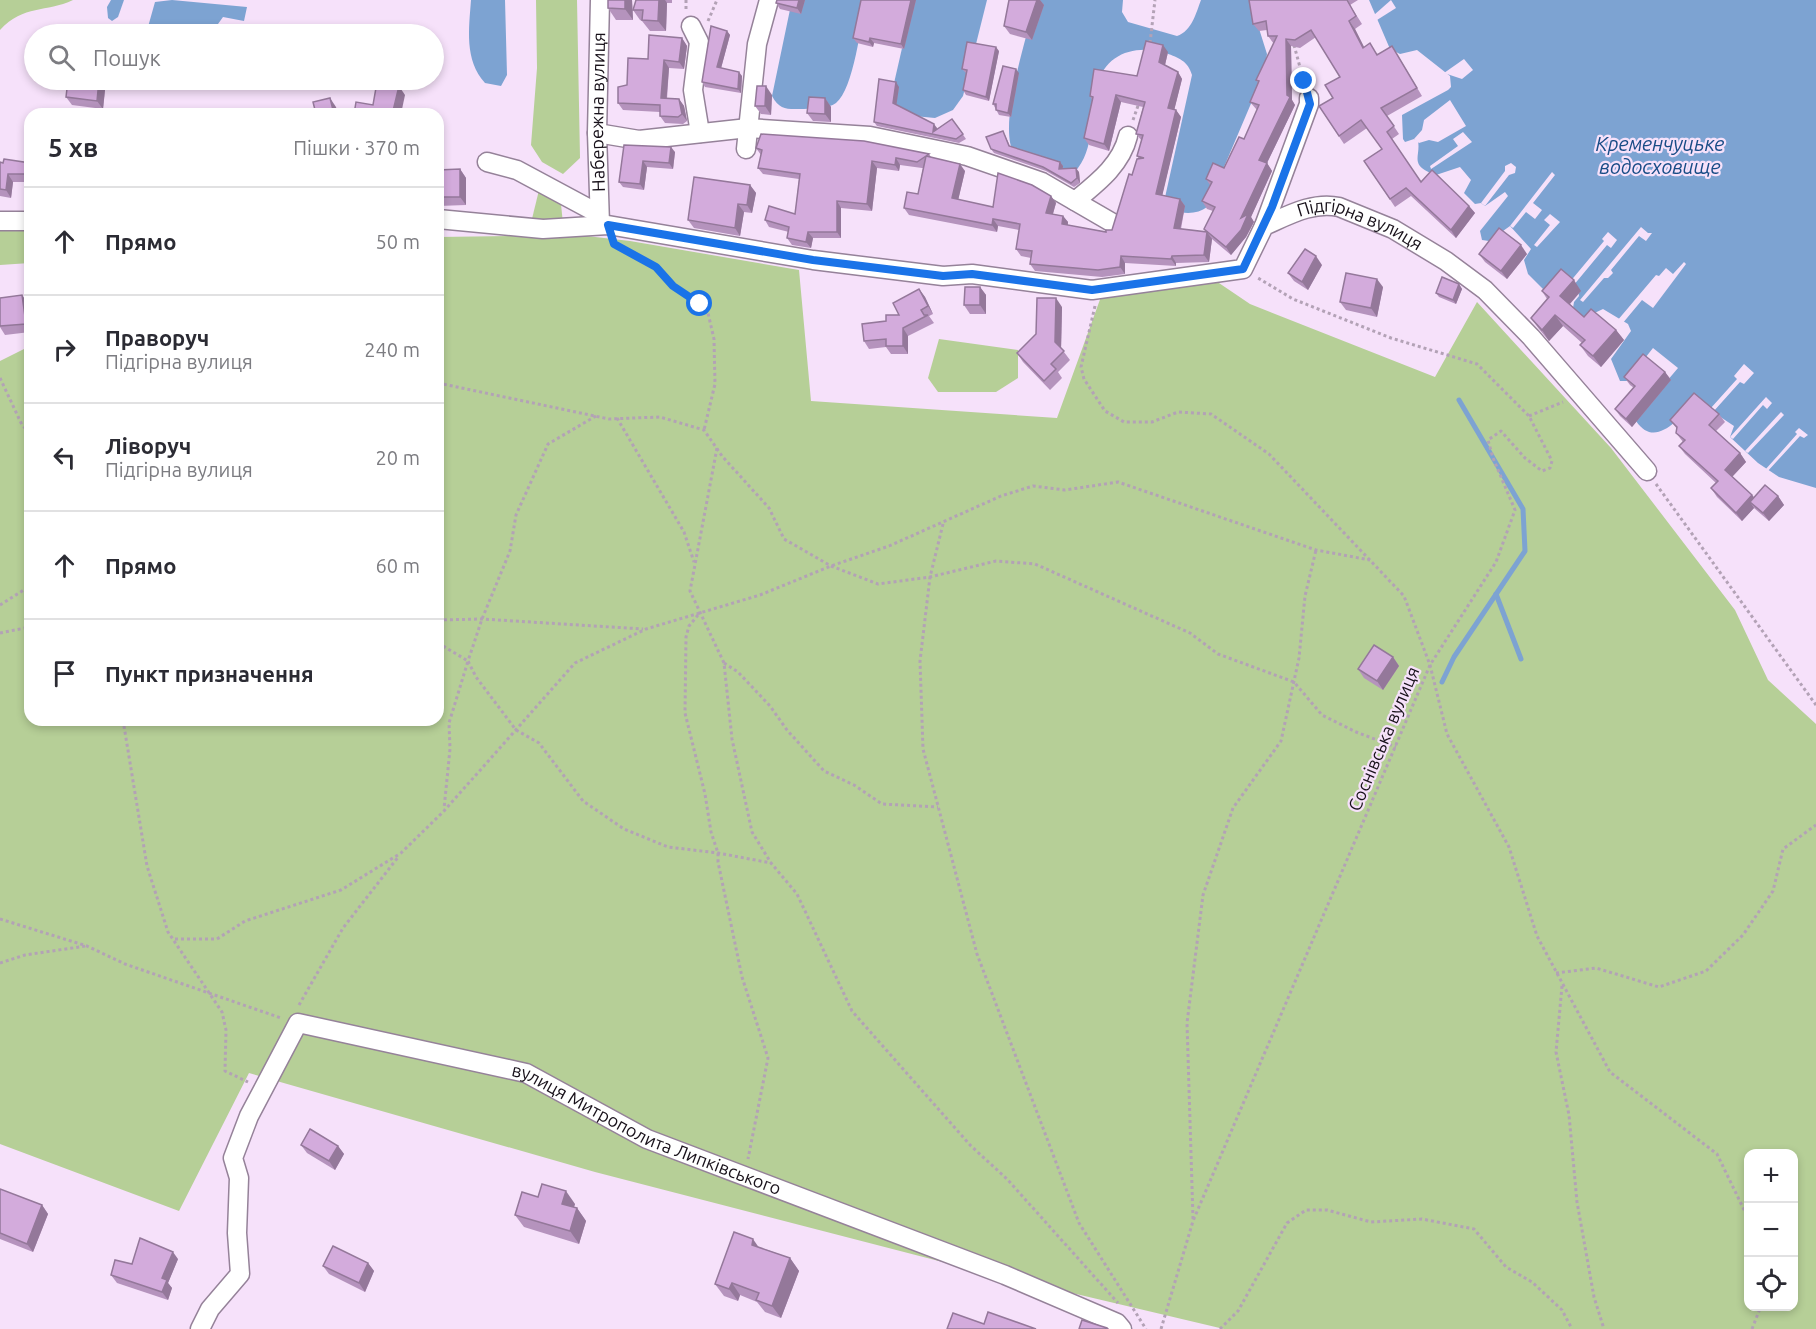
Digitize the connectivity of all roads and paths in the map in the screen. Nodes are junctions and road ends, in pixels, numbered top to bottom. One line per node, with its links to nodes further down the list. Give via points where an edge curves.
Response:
1 (600, 0): 10 (street, Набережна вулиця)
2 (769, 0): 9 (street, via 758,44)
3 (1155, 0): 6 (path)
4 (691, 26): 11 (street, via 699,42 693,90)
5 (1292, 36): 7 (path)
6 (1149, 47)
7 (1309, 98): 21 (street)
8 (1140, 99): 12 (path)
9 (747, 128): 11 (street); 13 (street); 15 (street, via 870,136 967,156 1042,182)
10 (597, 133): 11 (street, via 639,140); 18 (street, Набережна вулиця)
11 (700, 133)
12 (1128, 136): 15 (street, via 1124,153 1099,182)
13 (746, 149)
14 (487, 162): 18 (street, via 517,170)
15 (1074, 201): 20 (street)
16 (444, 220): 18 (street, via 543,229)
17 (0, 221): 19 (street)
18 (602, 221): 23 (street, via 813,260 943,276 972,274); 31 (path, via 614,244 656,267 708,313 714,339 715,384)
19 (24, 222)
20 (1111, 222)
21 (1264, 226): 22 (street); 26 (street, Підгірна вулиця, via 1304,209 1330,205 1393,229 1485,290)
22 (1243, 269): 23 (street); 28 (path, via 1293,299 1391,338 1477,364)
23 (1092, 290): 36 (path, Соснівська вулиця, via 1095,305 1081,367 1084,379 1105,411 1124,422 1152,422 1178,412 1211,414 1269,454)
24 (0, 378): 30 (path)
25 (444, 384): 27 (path)
26 (1578, 392): 28 (path, via 1558,406); 33 (street, Підгірна вулиця)
27 (596, 416): 29 (path); 43 (path, via 548,444 516,515 510,551)
28 (1529, 416): 51 (path, via 1552,460 1550,468 1542,471 1501,431 1488,440 1515,510 1496,562)
29 (617, 418): 31 (path, via 660,417); 37 (path, via 684,532)
30 (24, 427)
31 (704, 430): 32 (path)
32 (717, 448): 37 (path); 38 (path, via 769,508 784,539)
33 (1647, 471): 53 (path)
34 (943, 524): 35 (path, via 1001,496 1033,486 1065,490 1118,482); 38 (path); 39 (path)
35 (1316, 550): 36 (path); 52 (path, via 1305,596)
36 (1370, 560): 51 (path, Соснівська вулиця, via 1404,596)
37 (694, 562): 42 (path, via 690,591)
38 (831, 566): 39 (path, via 878,584); 42 (path)
39 (930, 577): 52 (path, via 996,561 1035,564 1190,633 1218,654); 57 (path, via 920,662 923,749)
40 (24, 590): 41 (path)
41 (0, 605)
42 (699, 614): 46 (path); 50 (path); 61 (path, via 686,637 685,712)
43 (482, 619): 44 (path); 46 (path); 49 (path)
44 (444, 620)
45 (24, 628): 47 (path)
46 (646, 629): 55 (path, via 575,663)
47 (0, 633)
48 (444, 647): 49 (path)
49 (468, 661): 55 (path); 58 (path, via 449,723)
50 (724, 663): 57 (path, via 762,697 824,771 882,804); 62 (path, via 732,740 752,832)
51 (1430, 665): 56 (path, Соснівська вулиця); 67 (path, via 1448,734 1509,847 1537,936)
52 (1294, 682): 56 (path, via 1322,715); 74 (path, via 1281,741 1233,808 1203,895 1187,1023)
53 (1816, 705)
54 (124, 726): 64 (path, via 147,866 168,932)
55 (516, 730): 58 (path); 61 (path, via 539,743 583,801 624,829 668,848)
56 (1396, 747): 74 (path, Соснівська вулиця)
57 (938, 807): 79 (path, via 976,954 1079,1223)
58 (444, 811): 60 (path)
59 (1816, 825): 67 (path, via 1783,849 1773,891 1743,935 1706,971 1659,987 1596,968)
60 (401, 853): 64 (path, via 341,890 245,921 217,939); 70 (path, via 343,928 309,984 296,1012)
61 (718, 853): 62 (path); 72 (path, via 742,977 768,1058)
62 (771, 863): 75 (path, via 797,894 852,1011)
63 (0, 919): 65 (path)
64 (175, 939): 69 (path)
65 (87, 946): 66 (path, via 25,955); 69 (path, via 125,964)
66 (0, 963)
67 (1556, 973): 68 (path)
68 (1562, 984): 73 (path, via 1610,1072 1717,1154); 83 (path, via 1556,1052 1569,1115 1583,1234)
69 (209, 993): 70 (path); 71 (path, via 222,1012 226,1030 225,1071)
70 (298, 1023): 71 (street); 72 (street, вулиця Митрополита Липківського, via 526,1073 647,1139)
71 (262, 1092): 78 (street, via 233,1158 239,1178 240,1274 210,1309)
72 (745, 1177): 77 (street, вулиця Митрополита Липківського)
73 (1744, 1208)
74 (1193, 1221): 80 (path, Соснівська вулиця)
75 (1118, 1304)
76 (1759, 1311): 84 (path)
77 (1128, 1325): 79 (path)
78 (200, 1329)
79 (1144, 1329)
80 (1161, 1329)
81 (1220, 1329): 82 (path, via 1239,1311 1287,1223 1306,1210 1327,1210 1371,1222 1422,1220 1474,1229 1506,1267 1532,1282 1562,1310)
82 (1572, 1329)
83 (1604, 1329)
84 (1752, 1329)

